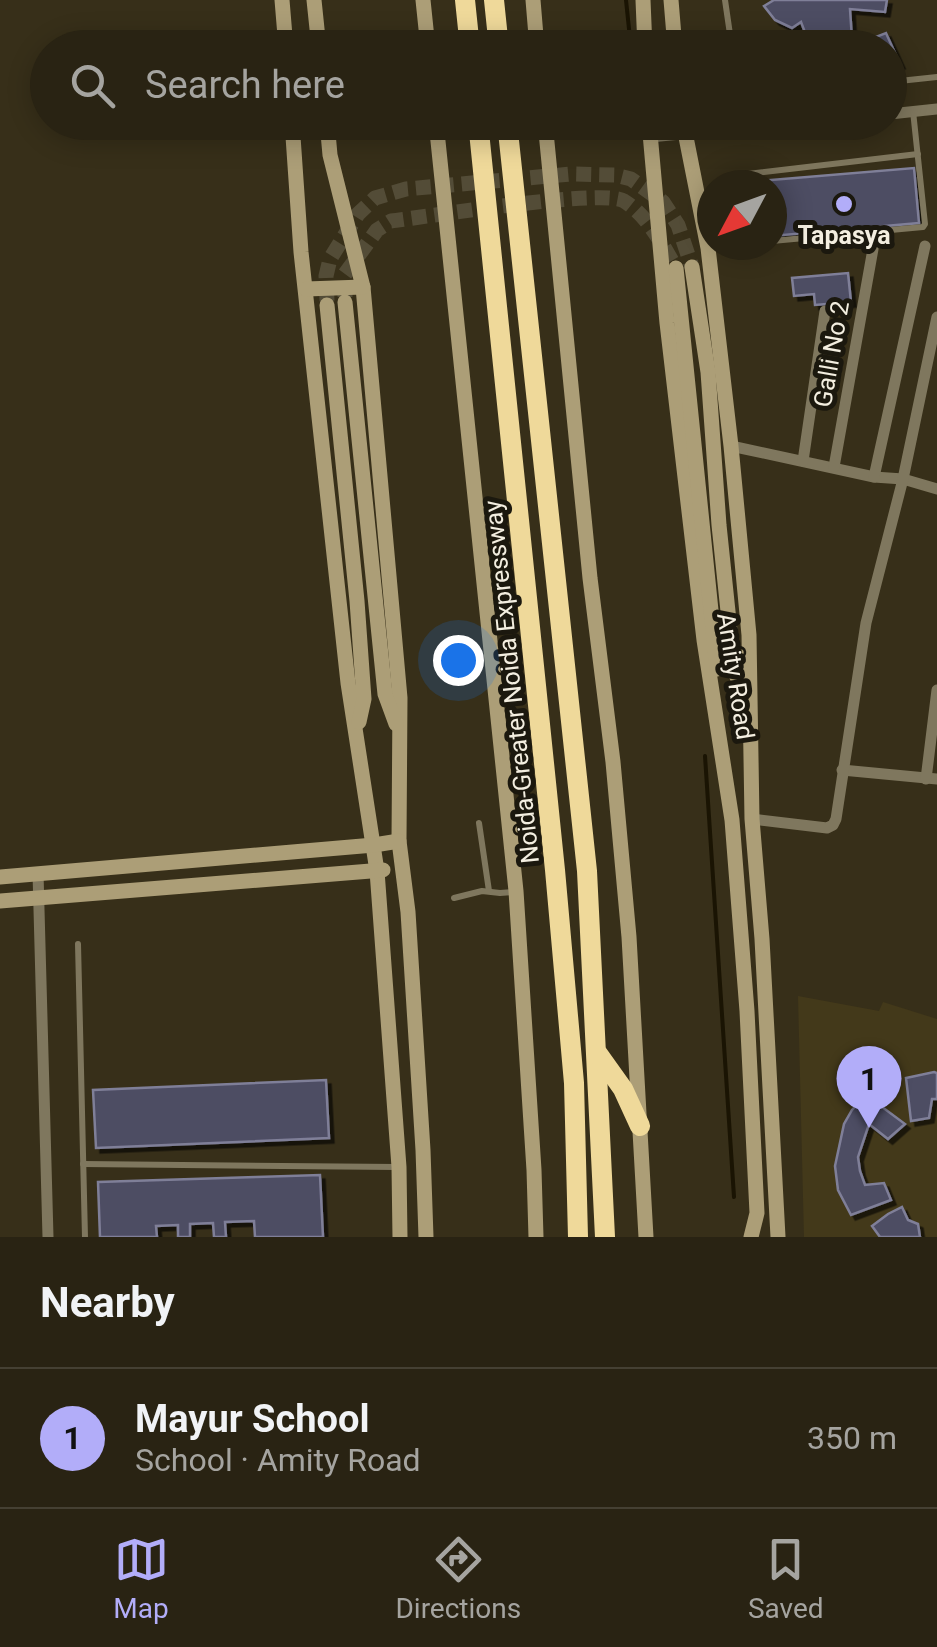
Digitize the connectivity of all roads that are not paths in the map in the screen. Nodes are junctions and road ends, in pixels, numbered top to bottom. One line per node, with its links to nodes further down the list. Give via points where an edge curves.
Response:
1 (282, 0): 10 (street)
2 (314, 0): 11 (street)
3 (424, 0): 12 (street)
4 (465, 0): 13 (highway)
5 (494, 0): 14 (highway)
6 (532, 0): 15 (street)
7 (643, 0): 16 (street)
8 (670, 0): 17 (street)
9 (725, 0): 18 (lane)
10 (284, 30)
11 (317, 30)
12 (426, 30)
13 (468, 30)
14 (497, 30)
15 (535, 30)
16 (644, 30)
17 (674, 30)
18 (729, 30)
19 (937, 77): 20 (lane)
20 (907, 80)
21 (937, 109): 22 (street)
22 (914, 112): 23 (street); 32 (lane)
23 (907, 113)
24 (294, 140): 40 (street)
25 (328, 140): 39 (street)
26 (438, 140): 67 (street)
27 (480, 140): 81 (highway, Noida-Greater Noida Expressway, via 574,1083)
28 (509, 140): 72 (highway, via 587,870)
29 (547, 140): 73 (street, via 613,762)
30 (650, 140): 52 (street, Amity Road)
31 (686, 140): 34 (street, Amity Road)
32 (918, 154): 33 (lane); 35 (lane, via 924,227)
33 (782, 170)
34 (697, 193)
35 (787, 240)
36 (925, 246): 48 (street)
37 (872, 249): 47 (street, Galli No 2)
38 (709, 260): 45 (street, Amity Road)
39 (363, 287): 40 (street); 54 (street)
40 (306, 289): 55 (street)
41 (345, 302): 54 (street, via 385,694)
42 (326, 305): 55 (street, via 364,699)
43 (825, 310): 46 (street)
44 (937, 317): 49 (street)
45 (731, 446): 46 (street); 53 (street, Amity Road)
46 (804, 461): 47 (street)
47 (834, 467): 48 (street)
48 (874, 477): 49 (street)
49 (903, 480): 50 (street); 56 (street, via 866,623)
50 (937, 489)
51 (937, 690): 57 (street)
52 (714, 702): 53 (street, via 718,665 684,267 708,372 734,669); 84 (street, Amity Road, via 732,820 747,1010 756,1213)
53 (750, 711): 58 (street, Amity Road)
54 (400, 734): 60 (street)
55 (356, 736): 61 (street)
56 (842, 770): 57 (street); 58 (street, via 833,825)
57 (931, 779)
58 (752, 819): 85 (street, Amity Road)
59 (479, 822): 66 (lane)
60 (399, 841): 61 (street); 62 (street)
61 (374, 845): 63 (street); 64 (street)
62 (402, 868): 63 (street); 79 (street)
63 (377, 871): 69 (street); 75 (street)
64 (38, 874): 65 (street); 69 (street)
65 (0, 877)
66 (488, 891): 67 (lane); 68 (lane)
67 (516, 891): 80 (street)
68 (454, 898)
69 (40, 899): 70 (street); 76 (street)
70 (0, 901)
71 (78, 944): 74 (lane)
72 (596, 1052): 73 (highway); 82 (highway)
73 (640, 1126): 83 (street)
74 (83, 1164): 75 (lane); 77 (lane)
75 (399, 1167): 78 (street)
76 (48, 1237)
77 (85, 1237)
78 (400, 1237)
79 (426, 1237)
80 (536, 1237)
81 (578, 1237)
82 (605, 1237)
83 (646, 1237)
84 (751, 1237)
85 (778, 1237)

